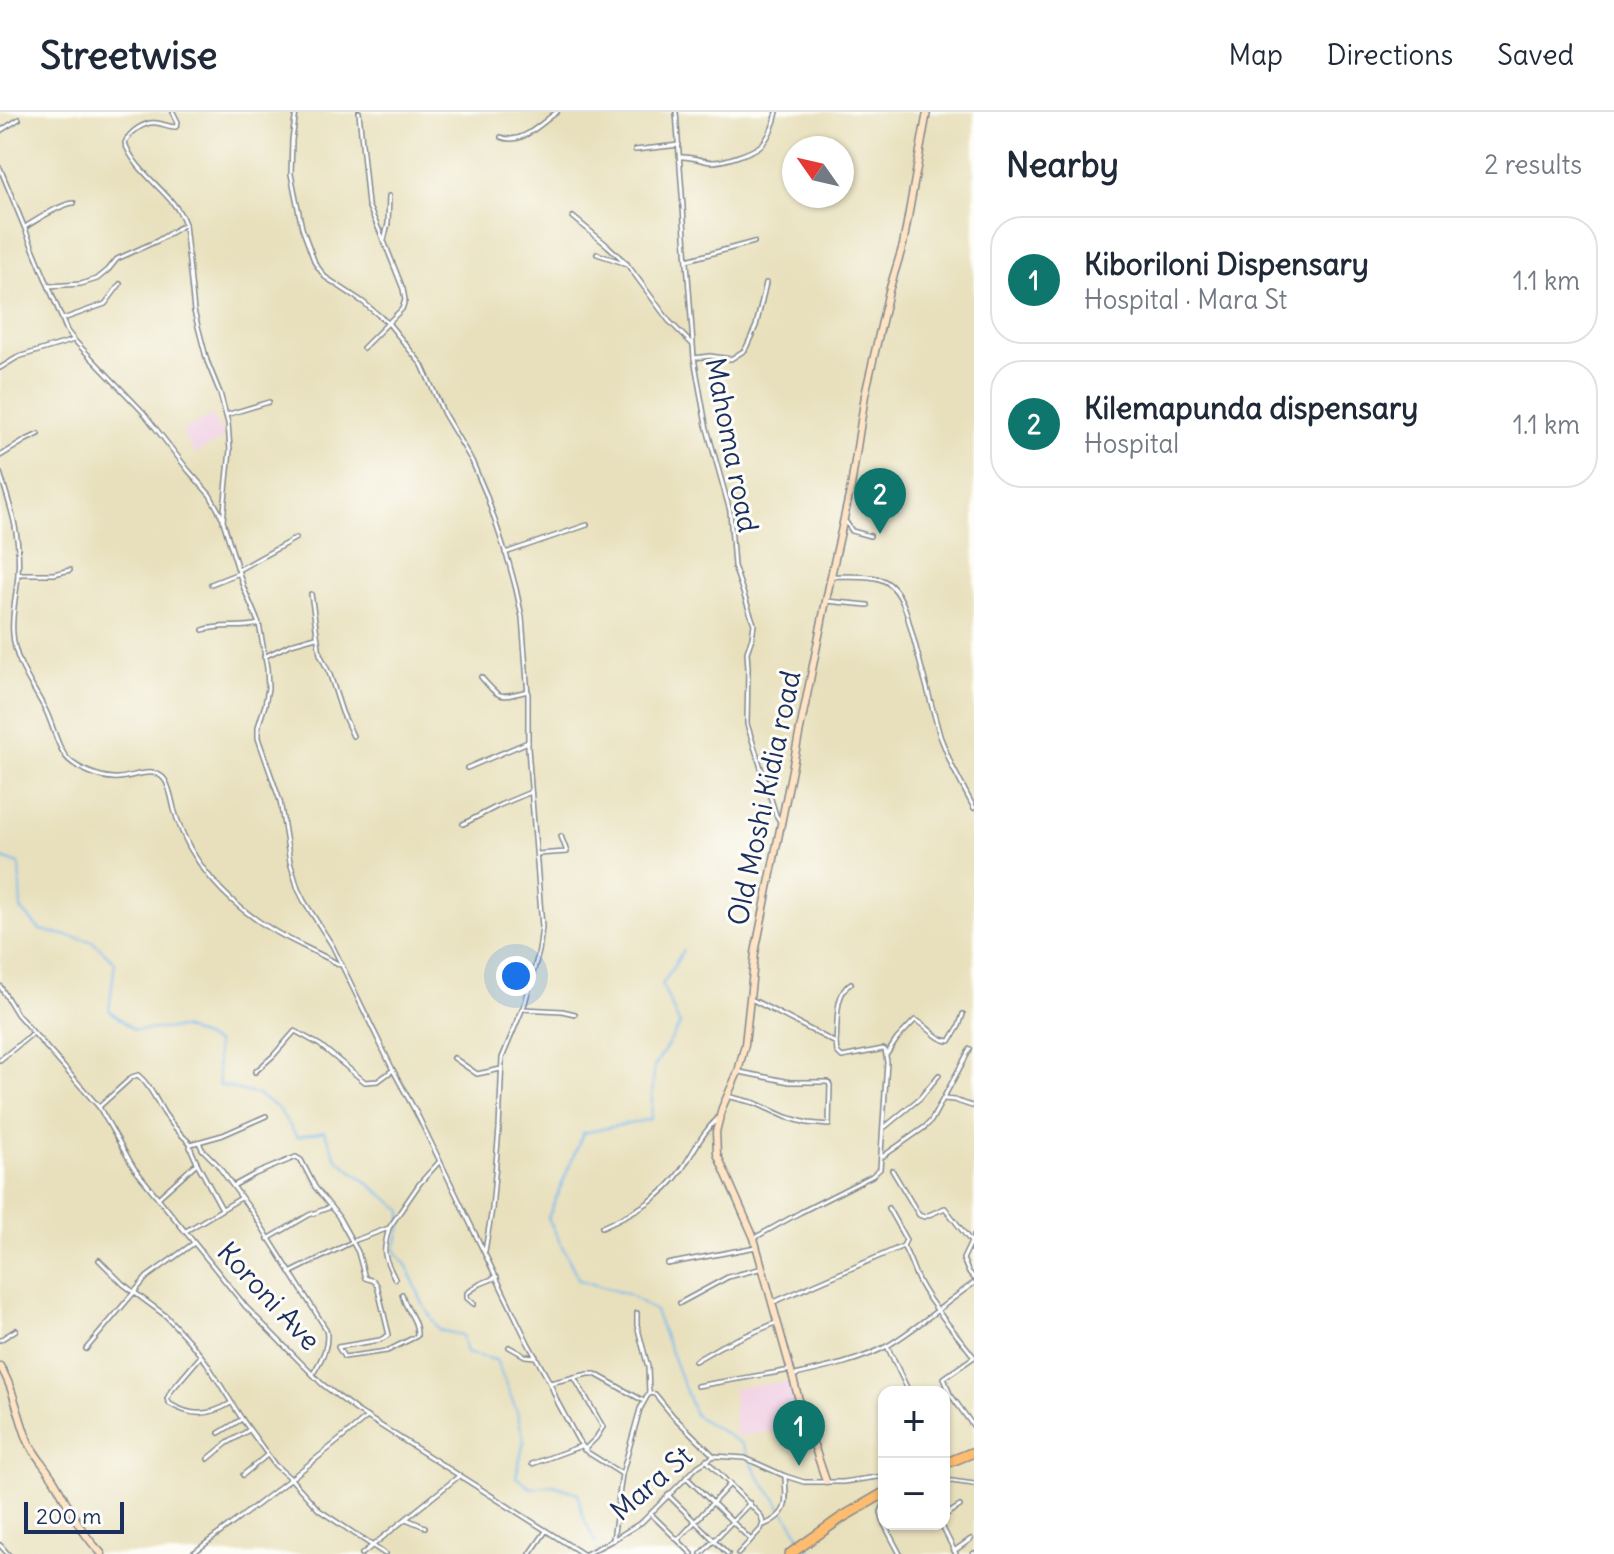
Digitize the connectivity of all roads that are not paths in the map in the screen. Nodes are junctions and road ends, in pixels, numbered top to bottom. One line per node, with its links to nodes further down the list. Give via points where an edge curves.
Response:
1 (173, 112): 18 (street, via 176,127 151,123 128,135 125,143)
2 (296, 112): 29 (street, via 291,174 311,254 325,277)
3 (359, 112): 20 (street, via 366,198)
4 (557, 112): 10 (street, via 519,138)
5 (676, 112): 11 (street, Mahoma road)
6 (777, 112): 13 (street, via 757,148 716,161)
7 (927, 112): 40 (street, Old Moshi Kidia road, via 903,245 865,395)
8 (19, 119): 9 (street)
9 (0, 131)
10 (501, 137)
11 (679, 145): 12 (street); 13 (street, Mahoma road)
12 (635, 150)
13 (680, 157): 23 (street, Mahoma road)
14 (0, 168): 19 (street)
15 (389, 196): 20 (street)
16 (74, 203): 19 (street)
17 (573, 217): 24 (street)
18 (185, 224): 27 (street, via 117,259 97,279); 36 (street, via 194,311)
19 (25, 227): 27 (street)
20 (384, 241): 29 (street, via 405,300)
21 (754, 242): 23 (street)
22 (597, 254): 24 (street)
23 (687, 260): 31 (street, Mahoma road)
24 (627, 264): 31 (street)
25 (766, 283): 33 (street, via 745,350 731,359)
26 (120, 284): 28 (street, via 105,304)
27 (49, 286): 28 (street)
28 (63, 319): 30 (street)
29 (389, 324): 32 (street); 45 (street, via 422,365 472,461)
30 (74, 340): 34 (street); 41 (street, via 143,412 210,495)
31 (692, 344): 33 (street, Mahoma road)
32 (363, 348)
33 (694, 358): 65 (street, Mahoma road, via 730,511 734,566 754,624 747,652 747,724)
34 (0, 368)
35 (269, 402): 36 (street)
36 (226, 415): 41 (street, via 230,450)
37 (39, 434): 38 (street)
38 (0, 456)
39 (0, 473): 48 (street, via 17,527)
40 (844, 519): 43 (street, via 852,531); 49 (street, Old Moshi Kidia road)
41 (223, 521): 47 (street)
42 (587, 525): 45 (street)
43 (870, 536)
44 (296, 538): 47 (street)
45 (505, 553): 59 (street, via 519,602)
46 (70, 570): 48 (street)
47 (239, 572): 50 (street); 54 (street)
48 (18, 574): 69 (street, via 12,633 19,661 67,758 104,777 160,775 182,833 216,884 255,919)
49 (831, 576): 52 (street, Old Moshi Kidia road); 64 (street, via 884,580 898,594 940,736)
50 (211, 584)
51 (311, 594): 56 (street)
52 (826, 601): 53 (street); 65 (street, Old Moshi Kidia road)
53 (868, 605)
54 (259, 624): 55 (street); 57 (street)
55 (203, 630)
56 (316, 637): 57 (street); 60 (street)
57 (264, 657): 69 (street, via 268,688 258,738 280,801 298,889)
58 (481, 677): 59 (street, via 501,696)
59 (528, 691): 61 (street)
60 (353, 736)
61 (528, 742): 62 (street); 63 (street)
62 (467, 768)
63 (531, 792): 66 (street); 68 (street)
64 (974, 808)
65 (781, 823): 72 (street, Old Moshi Kidia road)
66 (463, 824)
67 (561, 836): 68 (street, via 567,852)
68 (537, 854): 73 (street, via 542,927)
69 (340, 965): 83 (street)
70 (851, 983): 77 (street, via 840,998)
71 (1, 989): 76 (street, Koroni Ave)
72 (749, 998): 77 (street); 85 (street, Old Moshi Kidia road)
73 (523, 1009): 74 (street); 82 (street)
74 (575, 1014)
75 (963, 1014): 79 (street, via 950,1041 915,1020)
76 (33, 1033): 81 (street); 90 (street, Koroni Ave)
77 (836, 1043): 79 (street, via 842,1057 883,1049)
78 (970, 1049): 88 (street)
79 (887, 1054): 93 (street)
80 (454, 1058): 82 (street, via 477,1074)
81 (0, 1060)
82 (501, 1069): 117 (street)
83 (393, 1070): 84 (street, via 378,1081 365,1082 295,1031); 97 (street)
84 (255, 1072)
85 (738, 1072): 87 (street, Old Moshi Kidia road); 87 (street, via 790,1082 828,1082 831,1123 807,1123)
86 (939, 1075): 93 (street)
87 (727, 1096): 92 (street, Old Moshi Kidia road)
88 (944, 1099): 89 (street); 96 (street, via 925,1127)
89 (972, 1106)
90 (99, 1107): 95 (street, via 138,1075); 101 (street, Koroni Ave)
91 (266, 1116): 94 (street)
92 (718, 1118): 106 (street, via 675,1178 651,1201); 110 (street, Old Moshi Kidia road, via 717,1154)
93 (884, 1128): 96 (street)
94 (199, 1142): 95 (street); 100 (street)
95 (191, 1144): 98 (street)
96 (882, 1157): 110 (street, via 872,1176)
97 (441, 1161): 107 (street); 117 (street)
98 (197, 1163): 101 (street); 105 (street)
99 (892, 1170): 113 (street, via 919,1215 945,1208)
100 (233, 1186): 102 (street); 103 (street, via 296,1157)
101 (158, 1198): 108 (street, Koroni Ave)
102 (241, 1198): 105 (street); 111 (street)
103 (330, 1208): 111 (street); 112 (street)
104 (888, 1208): 115 (street, via 906,1240)
105 (222, 1209): 108 (street)
106 (602, 1227)
107 (389, 1228): 112 (street); 123 (street, via 383,1248)
108 (185, 1232): 114 (street, Koroni Ave)
109 (974, 1236): 113 (street)
110 (754, 1238): 116 (street, Old Moshi Kidia road)
111 (268, 1239): 121 (street)
112 (352, 1242): 121 (street); 126 (street, via 365,1278 374,1281 379,1292 389,1336 338,1347 344,1357 387,1351 417,1336)
113 (971, 1242): 124 (street, via 963,1262)
114 (194, 1243): 125 (street, via 153,1271); 144 (street, Koroni Ave, via 253,1315)
115 (903, 1246): 128 (street); 130 (street)
116 (756, 1247): 119 (street); 120 (street, Old Moshi Kidia road)
117 (485, 1251): 122 (street)
118 (99, 1260): 125 (street)
119 (667, 1264)
120 (763, 1268): 127 (street, via 728,1277); 128 (street, Old Moshi Kidia road)
121 (290, 1273): 144 (street, via 326,1329 327,1346)
122 (497, 1277): 129 (street, via 467,1293); 139 (street)
123 (395, 1279)
124 (974, 1281): 130 (street)
125 (134, 1292): 137 (street); 138 (street, via 166,1316)
126 (402, 1294)
127 (680, 1303)
128 (773, 1303): 132 (street, Old Moshi Kidia road)
129 (474, 1304)
130 (939, 1311): 135 (street); 140 (street)
131 (637, 1313): 149 (street)
132 (779, 1322): 141 (street); 143 (street, Old Moshi Kidia road)
133 (16, 1330): 134 (street)
134 (0, 1340)
135 (887, 1346): 143 (street, via 841,1364); 148 (street)
136 (509, 1347): 139 (street)
137 (86, 1349)
138 (201, 1356): 151 (street); 151 (street, via 171,1391 170,1404 205,1413)
139 (536, 1357): 146 (street)
140 (974, 1357): 154 (street, via 944,1378)
141 (695, 1361)
142 (0, 1366): 201 (street, via 32,1448 78,1526)
143 (792, 1373): 147 (street); 172 (street, Old Moshi Kidia road)
144 (313, 1374): 152 (street, Koroni Ave)
145 (574, 1377): 146 (street); 150 (street, via 595,1374); 157 (street, via 603,1427)
146 (550, 1383): 157 (street)
147 (697, 1386)
148 (906, 1386)
149 (649, 1393): 150 (street); 160 (street)
150 (643, 1401): 165 (street)
151 (231, 1403): 153 (street)
152 (367, 1417): 167 (street, Koroni Ave); 171 (street)
153 (242, 1419): 155 (street); 156 (street)
154 (974, 1427)
155 (249, 1430): 159 (street); 161 (street)
156 (219, 1433)
157 (582, 1448): 164 (street); 165 (street)
158 (974, 1452): 163 (highway)
159 (267, 1455): 166 (street); 171 (street)
160 (714, 1456): 162 (street, Mara St); 168 (street, Mara St, via 752,1461)
161 (208, 1459)
162 (706, 1460): 169 (street, Mara St); 174 (street)
163 (950, 1462)
164 (532, 1464)
165 (622, 1474): 192 (street)
166 (243, 1475)
167 (459, 1475): 183 (street); 190 (street, Koroni Ave)
168 (785, 1476): 172 (street, Mara St); 186 (street, via 787,1505)
169 (686, 1477): 176 (street, Mara St); 178 (street)
170 (878, 1477): 172 (street, Mara St)
171 (291, 1479): 197 (street, via 319,1510); 202 (street)
172 (826, 1481)
173 (950, 1481): 175 (street)
174 (730, 1483): 178 (street); 179 (street)
175 (974, 1484)
176 (668, 1495): 182 (street, Mara St); 184 (street)
177 (878, 1496): 210 (highway)
178 (712, 1503): 184 (street); 185 (street)
179 (750, 1503): 185 (street); 186 (street)
180 (960, 1506): 181 (street)
181 (950, 1512)
182 (651, 1514): 192 (street, Mara St); 193 (street)
183 (405, 1518): 187 (street); 197 (street)
184 (695, 1521): 193 (street); 194 (street)
185 (732, 1522): 194 (street); 195 (street)
186 (762, 1526): 195 (street)
187 (425, 1527)
188 (887, 1530): 211 (street)
189 (944, 1530): 198 (street)
190 (546, 1531): 205 (street); 206 (street, Koroni Ave)
191 (971, 1539): 198 (street)
192 (613, 1540): 206 (street, Mara St)
193 (678, 1540): 199 (street)
194 (714, 1540): 207 (street); 208 (street)
195 (751, 1540): 209 (street)
196 (0, 1545): 200 (street)
197 (373, 1546): 203 (street); 204 (street)
198 (955, 1552)
199 (688, 1553)
200 (8, 1554)
201 (102, 1554)
202 (192, 1554)
203 (362, 1554)
204 (385, 1554)
205 (530, 1554)
206 (584, 1554)
207 (701, 1554)
208 (728, 1554)
209 (738, 1554)
210 (790, 1554)
211 (900, 1554)

